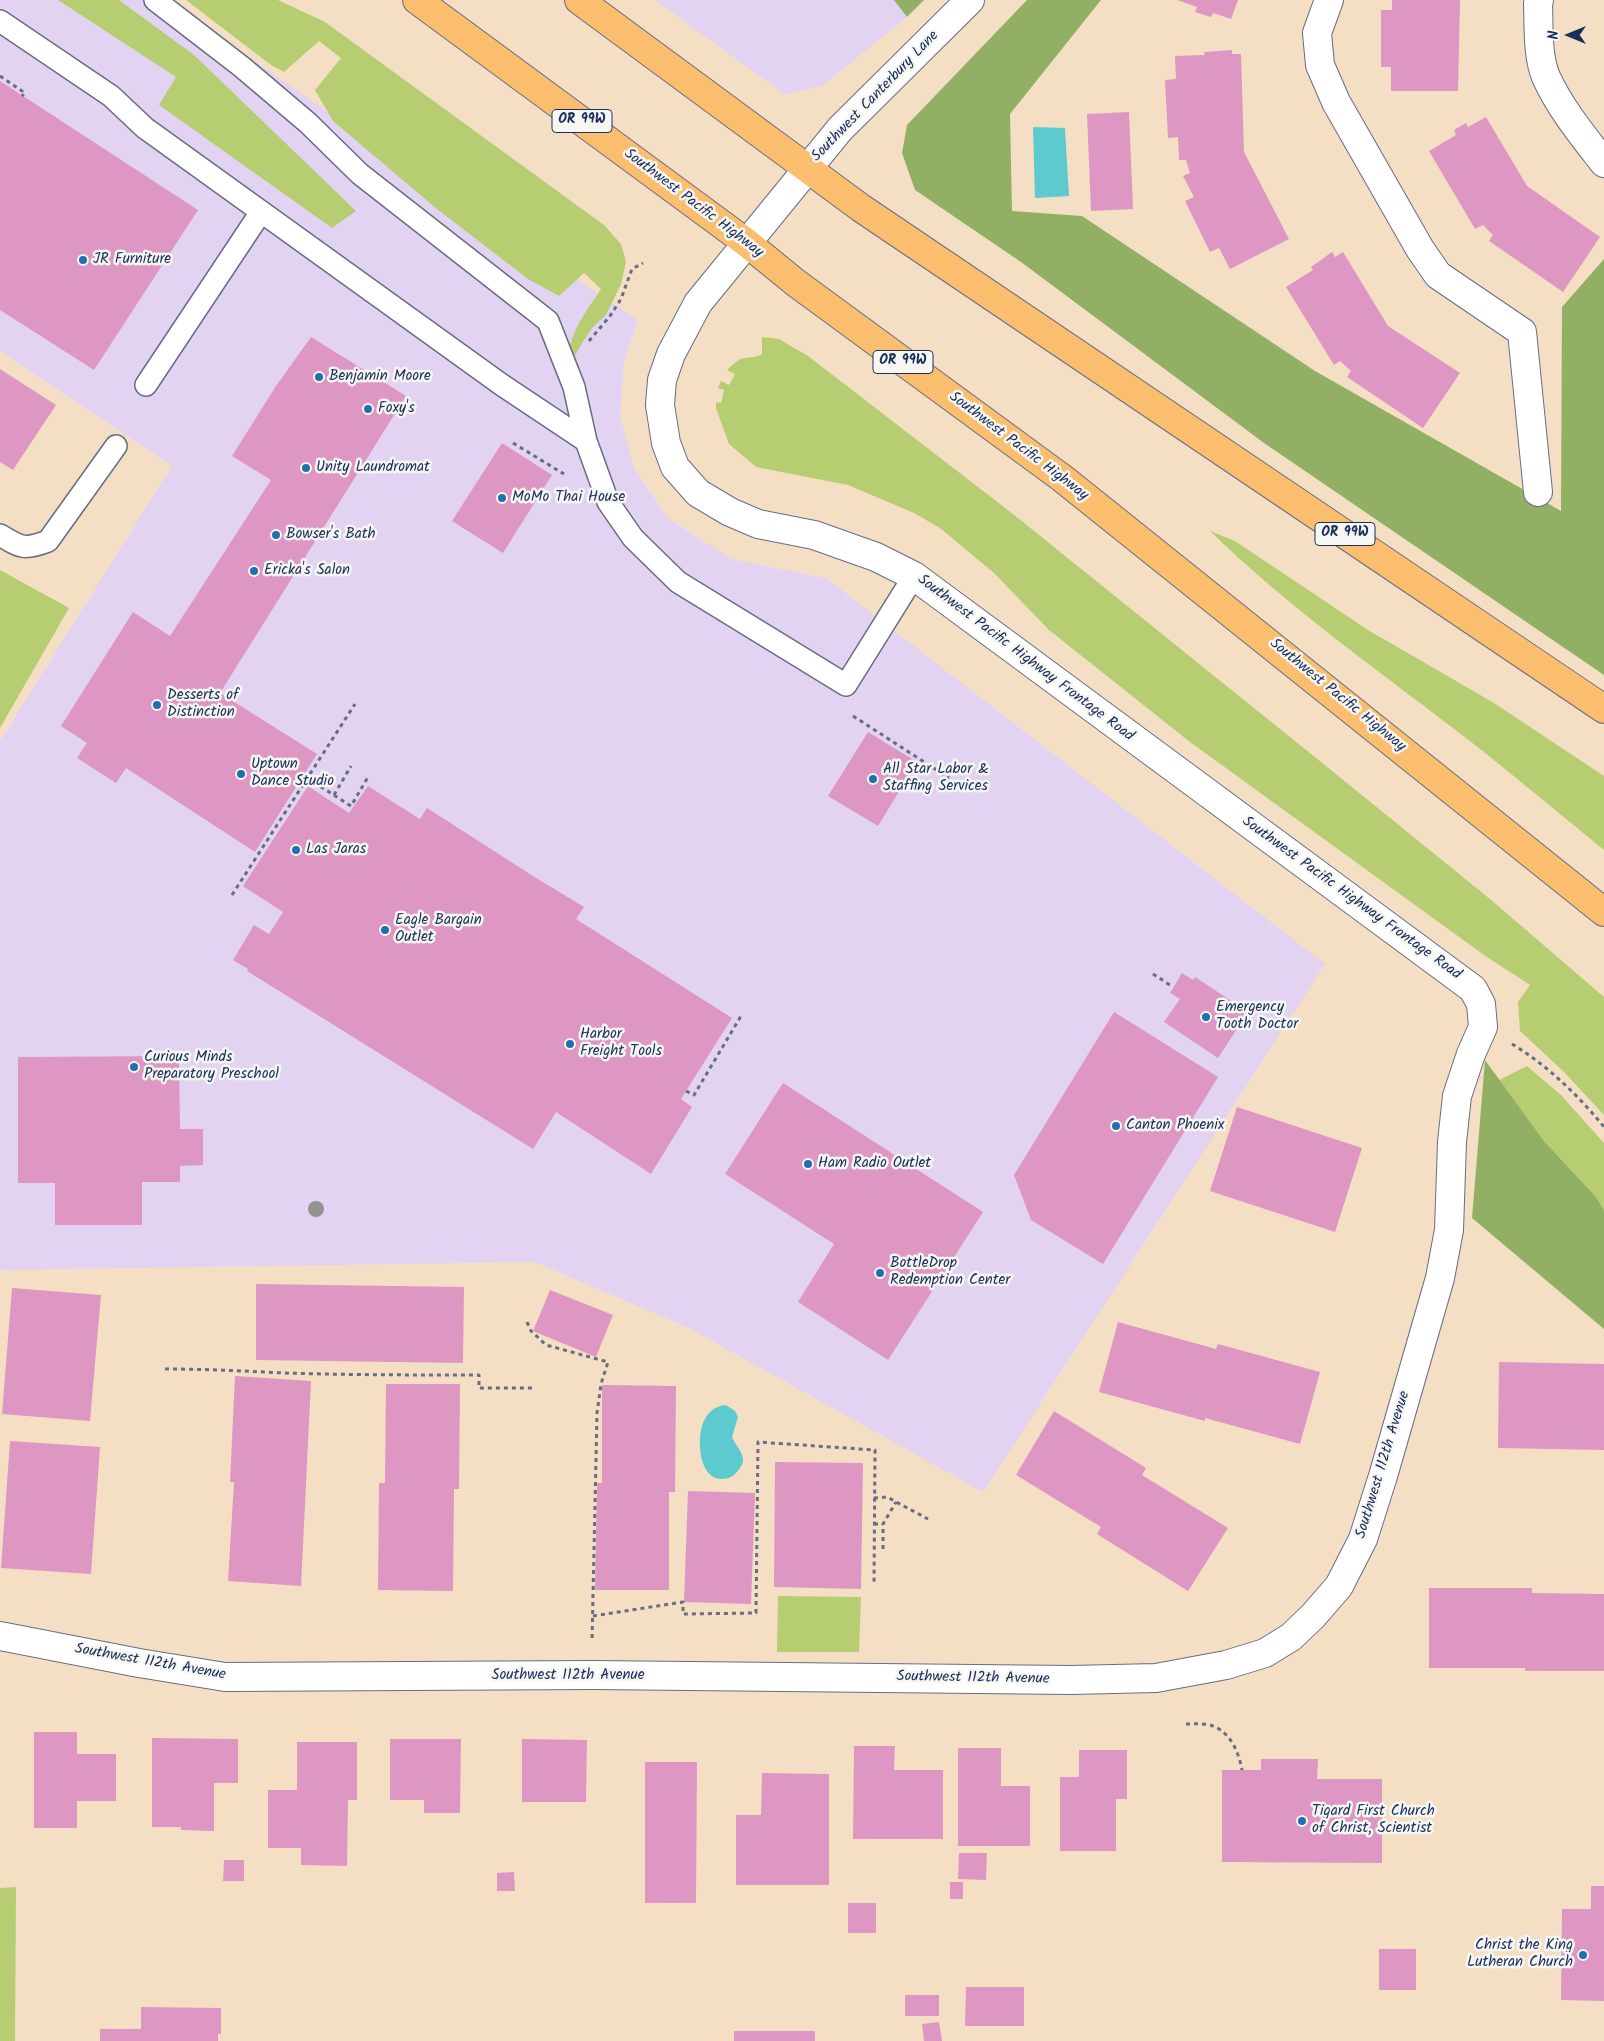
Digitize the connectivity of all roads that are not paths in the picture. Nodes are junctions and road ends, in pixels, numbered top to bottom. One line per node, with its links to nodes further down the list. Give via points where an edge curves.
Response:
1 (155, 0): 13 (lane, via 308,123 360,174 548,321 574,386)
2 (417, 0): 11 (highway, Southwest Pacific Highway / OR 99W)
3 (579, 0): 9 (highway, OR 99W)
4 (970, 0): 9 (street, Southwest Canterbury Lane, via 840,130)
5 (1329, 0): 15 (street, via 1317,33 1320,65 1336,102 1405,223 1438,275 1522,332)
6 (1539, 0): 8 (street, via 1539,42 1546,75 1568,116)
7 (0, 21): 10 (lane, via 111,96 145,128)
8 (1604, 163)
9 (809, 168): 11 (street, Southwest Canterbury Lane); 18 (highway, OR 99W, via 861,208)
10 (261, 212): 12 (lane); 13 (lane, via 502,385)
11 (747, 243): 17 (street, Southwest Pacific Highway Frontage Road, via 698,303 671,354 662,380 660,405 666,443 675,467 698,493 730,512 758,524 814,535 876,557); 19 (highway, Southwest Pacific Highway / OR 99W, via 1062,478)
12 (146, 385)
13 (586, 441): 17 (lane, via 608,502 633,538 678,582 846,685)
14 (116, 446): 16 (lane, via 48,541 32,547 17,546)
15 (1538, 492)
16 (0, 535)
17 (914, 576): 20 (street, Southwest Pacific Highway Frontage Road, via 1466,984 1481,1004)
18 (1604, 709)
19 (1604, 912)
20 (1483, 1028): 21 (street, Southwest 112th Avenue, via 1457,1096 1449,1230 1440,1278 1363,1539 1339,1586 1291,1637 1265,1653 1226,1665 1156,1678 1071,1680 591,1675 225,1677)
21 (0, 1636)

